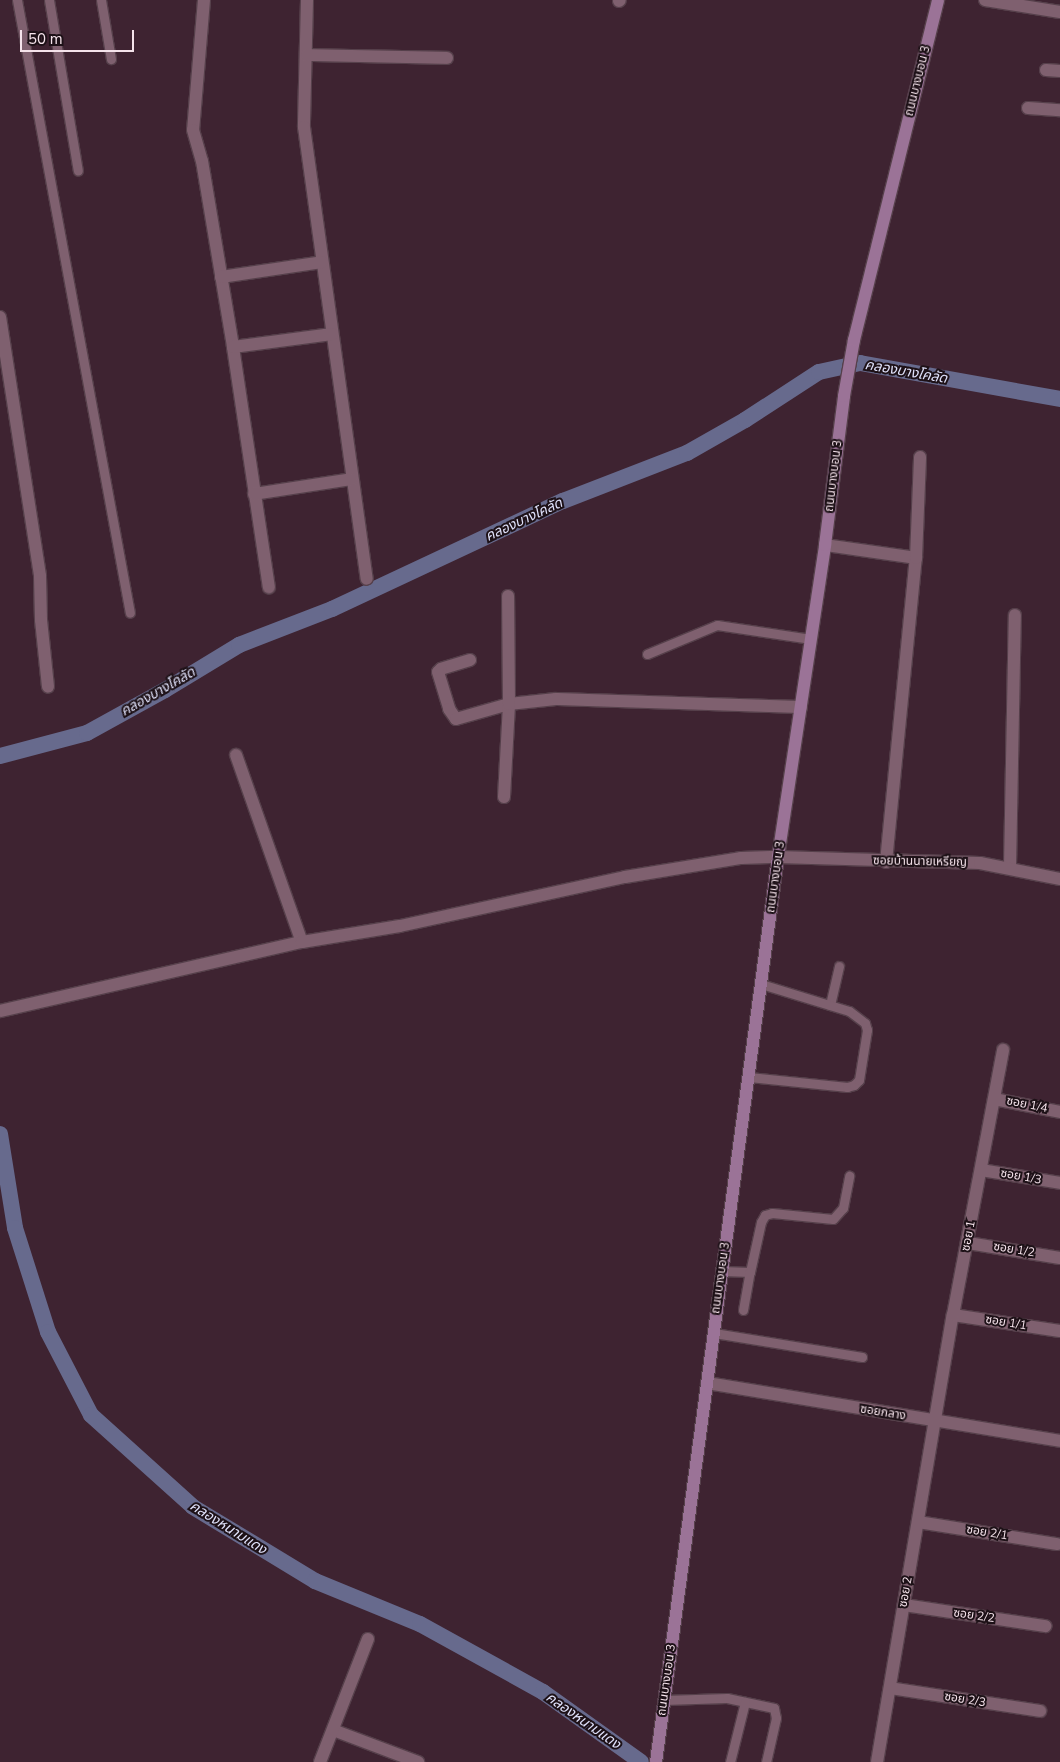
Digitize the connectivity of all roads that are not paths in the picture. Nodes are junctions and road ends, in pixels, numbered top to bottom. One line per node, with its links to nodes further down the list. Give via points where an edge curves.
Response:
1 (17, 0): 30 (lane)
2 (49, 0): 16 (lane)
3 (101, 0): 11 (lane)
4 (204, 0): 18 (street, via 193,130 202,161)
5 (307, 0): 9 (street)
6 (938, 0): 25 (main road, ถนนบางบอน 3, via 854,340)
7 (985, 0): 8 (street)
8 (1060, 12)
9 (307, 55): 10 (street); 17 (street, via 304,127)
10 (447, 58)
11 (111, 59)
12 (1046, 70): 13 (street)
13 (1060, 71)
14 (1028, 108): 15 (street)
15 (1060, 110)
16 (78, 171)
17 (322, 262): 18 (street); 20 (street)
18 (221, 277): 21 (street)
19 (0, 317): 35 (street, via 40,576)
20 (332, 334): 21 (street); 23 (street)
21 (233, 347): 24 (street)
22 (920, 457): 26 (street)
23 (352, 479): 24 (street); 27 (street)
24 (254, 494): 28 (street)
25 (825, 545): 26 (street); 32 (main road, ถนนบางบอน 3)
26 (916, 558): 41 (street)
27 (367, 579)
28 (268, 586)
29 (508, 596): 36 (street)
30 (130, 613)
31 (1015, 615): 42 (street)
32 (811, 638): 33 (lane, via 717,624); 37 (main road, ถนนบางบอน 3)
33 (647, 654)
34 (470, 660): 36 (street, via 438,672 453,718 456,720)
35 (48, 687)
36 (509, 704): 37 (street, via 556,699); 39 (street)
37 (801, 707): 40 (main road, ถนนบางบอน 3)
38 (236, 755): 44 (street)
39 (504, 797)
40 (778, 857): 41 (street, ซอยบ้านนายเหรียญ); 44 (street, ซอยบ้านนายเหรียญ, via 741,858 625,877 400,926); 46 (main road, ถนนบางบอน 3)
41 (886, 862): 42 (street, ซอยบ้านนายเหรียญ, via 938,861)
42 (1010, 867): 43 (street, ซอยบ้านนายเหรียญ)
43 (1060, 879)
44 (302, 942): 48 (street, ซอยบ้านนายเหรียญ)
45 (839, 966): 47 (lane)
46 (761, 984): 47 (lane); 50 (main road, ถนนบางบอน 3)
47 (830, 1005): 50 (lane, via 849,1011 866,1023 860,1080 848,1087)
48 (0, 1011)
49 (1003, 1050): 51 (street, ซอย 1)
50 (749, 1077): 58 (main road, ถนนบางบอน 3)
51 (994, 1098): 52 (street, ซอย 1/4); 53 (street, ซอย 1)
52 (1060, 1112)
53 (981, 1170): 55 (street, ซอย 1/3); 56 (street, ซอย 1)
54 (849, 1176): 59 (lane, via 843,1208 833,1219 765,1215)
55 (1060, 1184)
56 (968, 1243): 57 (street, ซอย 1/2); 61 (street, ซอย 1)
57 (1060, 1258)
58 (722, 1271): 59 (lane); 63 (main road, ถนนบางบอน 3)
59 (750, 1272): 60 (lane)
60 (743, 1310)
61 (953, 1315): 62 (street, ซอย 1/1); 66 (street, ซอย 1)
62 (1060, 1331)
63 (714, 1333): 64 (lane); 65 (main road, ถนนบางบอน 3)
64 (862, 1357)
65 (707, 1383): 66 (street, ซอยกลาง); 74 (main road, ถนนบางบอน 3)
66 (935, 1422): 67 (street, ซอยกลาง); 68 (street, ซอย 2)
67 (1060, 1441)
68 (918, 1522): 69 (street, ซอย 2/1); 70 (street, ซอย 2)
69 (1057, 1544)
70 (904, 1605): 71 (street, ซอย 2/2); 73 (street, ซอย 2)
71 (1045, 1626)
72 (368, 1639): 77 (street)
73 (890, 1688): 76 (street, ซอย 2/3); 83 (street, ซอย 2)
74 (664, 1700): 75 (lane, via 727,1698); 78 (main road, ถนนบางบอน 3)
75 (745, 1702): 81 (lane); 82 (lane, via 774,1708 776,1712)
76 (1040, 1711)
77 (332, 1730): 79 (street); 80 (street)
78 (656, 1758)
79 (320, 1762)
80 (418, 1762)
81 (730, 1762)
82 (766, 1762)
83 (877, 1762)

